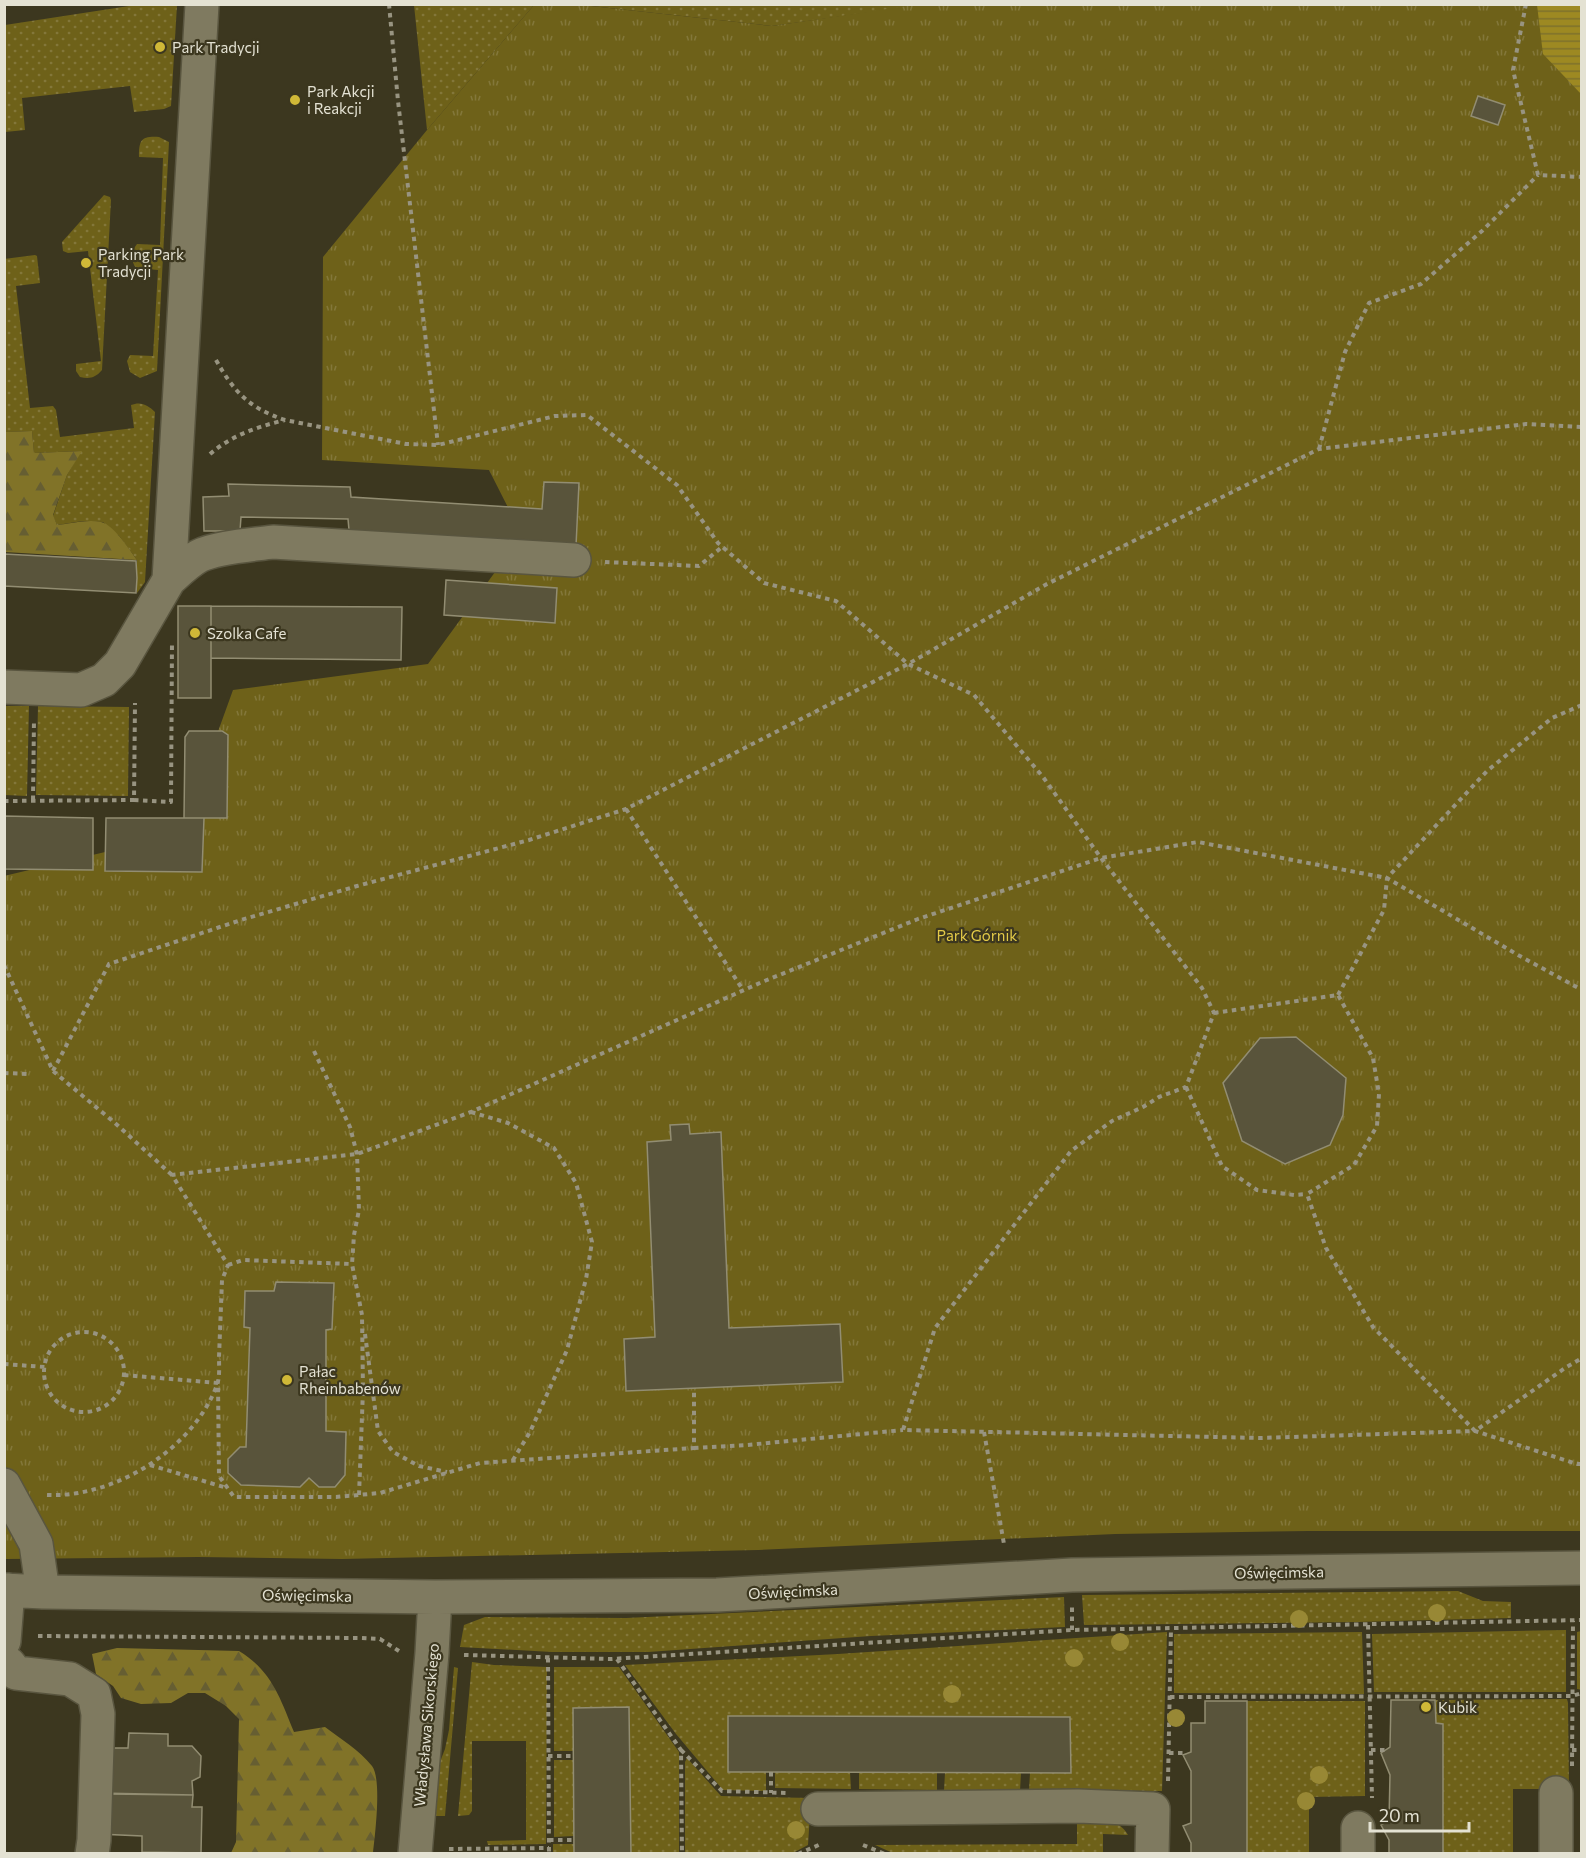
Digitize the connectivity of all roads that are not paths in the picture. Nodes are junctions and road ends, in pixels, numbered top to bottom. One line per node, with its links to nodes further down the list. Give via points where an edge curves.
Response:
1 (202, 4): 3 (street)
2 (574, 560): 3 (street, via 273,542 199,556)
3 (169, 580): 4 (street, via 120,664 104,680 81,690)
4 (20, 688)
5 (5, 1487): 8 (street, via 36,1544)
6 (1581, 1568): 9 (street, Oświęcimska, via 1072,1575 717,1595)
7 (6, 1590): 8 (street, Oświęcimska); 10 (street)
8 (43, 1592): 9 (street, Oświęcimska)
9 (435, 1597): 13 (street, Władysława Sikorskiego)
10 (5, 1653): 14 (street, via 16,1673 70,1679 94,1694 98,1714)
11 (1556, 1793): 16 (street)
12 (805, 1801): 15 (street, via 1153,1809)
13 (430, 1851)
14 (92, 1854)
15 (1152, 1854)
16 (1556, 1854)

